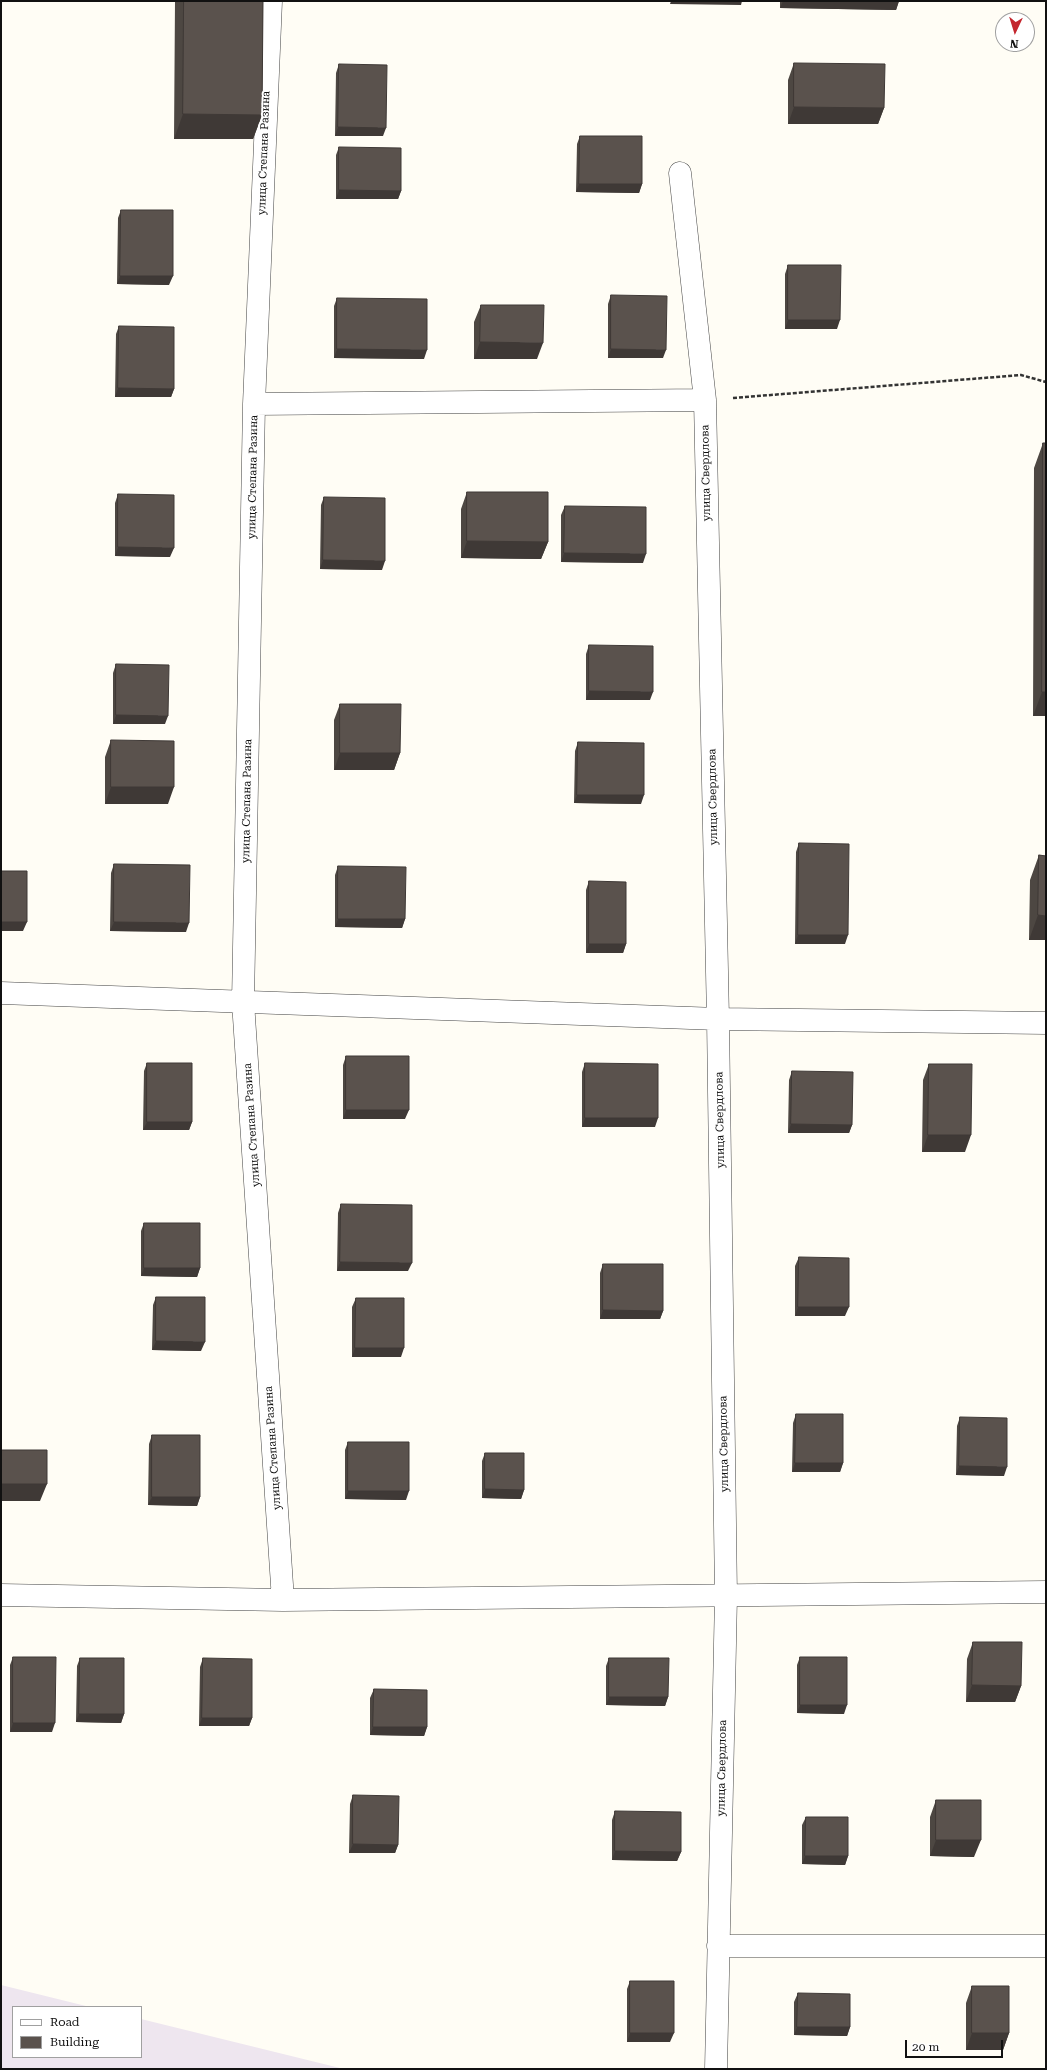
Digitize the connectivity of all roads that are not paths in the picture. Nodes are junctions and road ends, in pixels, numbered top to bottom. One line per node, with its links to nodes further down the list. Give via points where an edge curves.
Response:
1 (271, 1): 4 (street, улица Степана Разина)
2 (680, 173): 3 (street, улица Свердлова)
3 (705, 400): 4 (street); 7 (street, улица Свердлова)
4 (254, 404): 6 (street, улица Степана Разина)
5 (1, 993): 6 (street)
6 (243, 1002): 7 (street); 12 (street, улица Степана Разина)
7 (718, 1019): 8 (street); 11 (street, улица Свердлова)
8 (1046, 1023)
9 (1046, 1592): 11 (street)
10 (1, 1595): 12 (street)
11 (726, 1596): 12 (street); 13 (street, улица Свердлова)
12 (283, 1600)
13 (718, 1946): 14 (street); 15 (street, улица Свердлова)
14 (1046, 1946)
15 (716, 2069)

